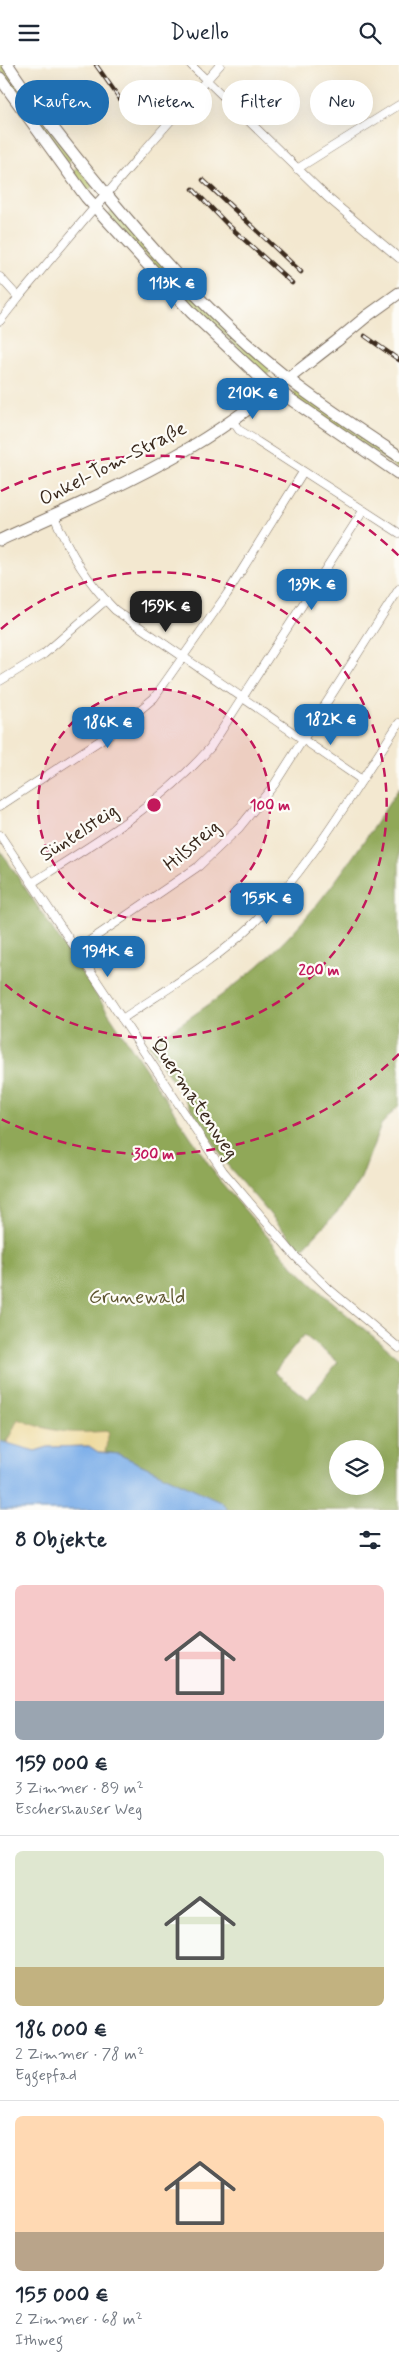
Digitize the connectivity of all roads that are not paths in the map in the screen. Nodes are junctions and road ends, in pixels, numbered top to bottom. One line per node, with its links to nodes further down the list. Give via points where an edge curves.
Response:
1 (8, 65): 10 (main road)
2 (191, 65): 5 (street)
3 (220, 65): 5 (street)
4 (0, 78): 11 (main road)
5 (206, 80)
6 (212, 86): 9 (street)
7 (399, 105): 9 (street)
8 (167, 125): 10 (street, bridge)
9 (298, 169): 12 (street, via 356,223)
10 (106, 195): 11 (street); 17 (main road, via 202,303)
11 (94, 208): 15 (street); 18 (main road, via 192,313)
12 (399, 257)
13 (0, 277): 15 (street)
14 (399, 293): 17 (main road, Onkel-Tom-Straße, bridge)
15 (18, 297): 16 (street)
16 (0, 321)
17 (288, 378): 18 (main road, Onkel-Tom-Straße); 20 (main road)
18 (274, 389): 19 (main road, Onkel-Tom-Straße); 22 (main road)
19 (232, 420): 21 (street, via 239,430); 24 (main road, Onkel-Tom-Straße, via 147,472)
20 (399, 456)
21 (303, 472): 23 (street); 29 (street)
22 (399, 474)
23 (363, 511): 25 (street); 31 (street, Süntelsteig)
24 (54, 516): 26 (main road, Onkel-Tom-Straße); 28 (street, via 77,563)
25 (399, 533)
26 (0, 540)
27 (399, 589): 33 (street, Hilssteig)
28 (106, 601): 29 (street); 30 (street, via 44,654)
29 (183, 658): 31 (street); 35 (street, via 164,687 116,731)
30 (0, 681)
31 (243, 699): 33 (street); 37 (street, Süntelsteig, via 210,749 175,786 130,820)
32 (399, 723): 34 (street)
33 (302, 739): 34 (street); 38 (street, Hilssteig, via 257,806 199,866)
34 (362, 779): 39 (street, via 315,851 251,925 213,958)
35 (0, 806)
36 (0, 835): 37 (street, Quermatenweg)
37 (32, 883): 38 (street, Quermatenweg)
38 (76, 950): 39 (street, Quermatenweg)
39 (122, 1019): 40 (street, Quermatenweg, via 223,1171 262,1220 329,1289)
40 (399, 1348)

